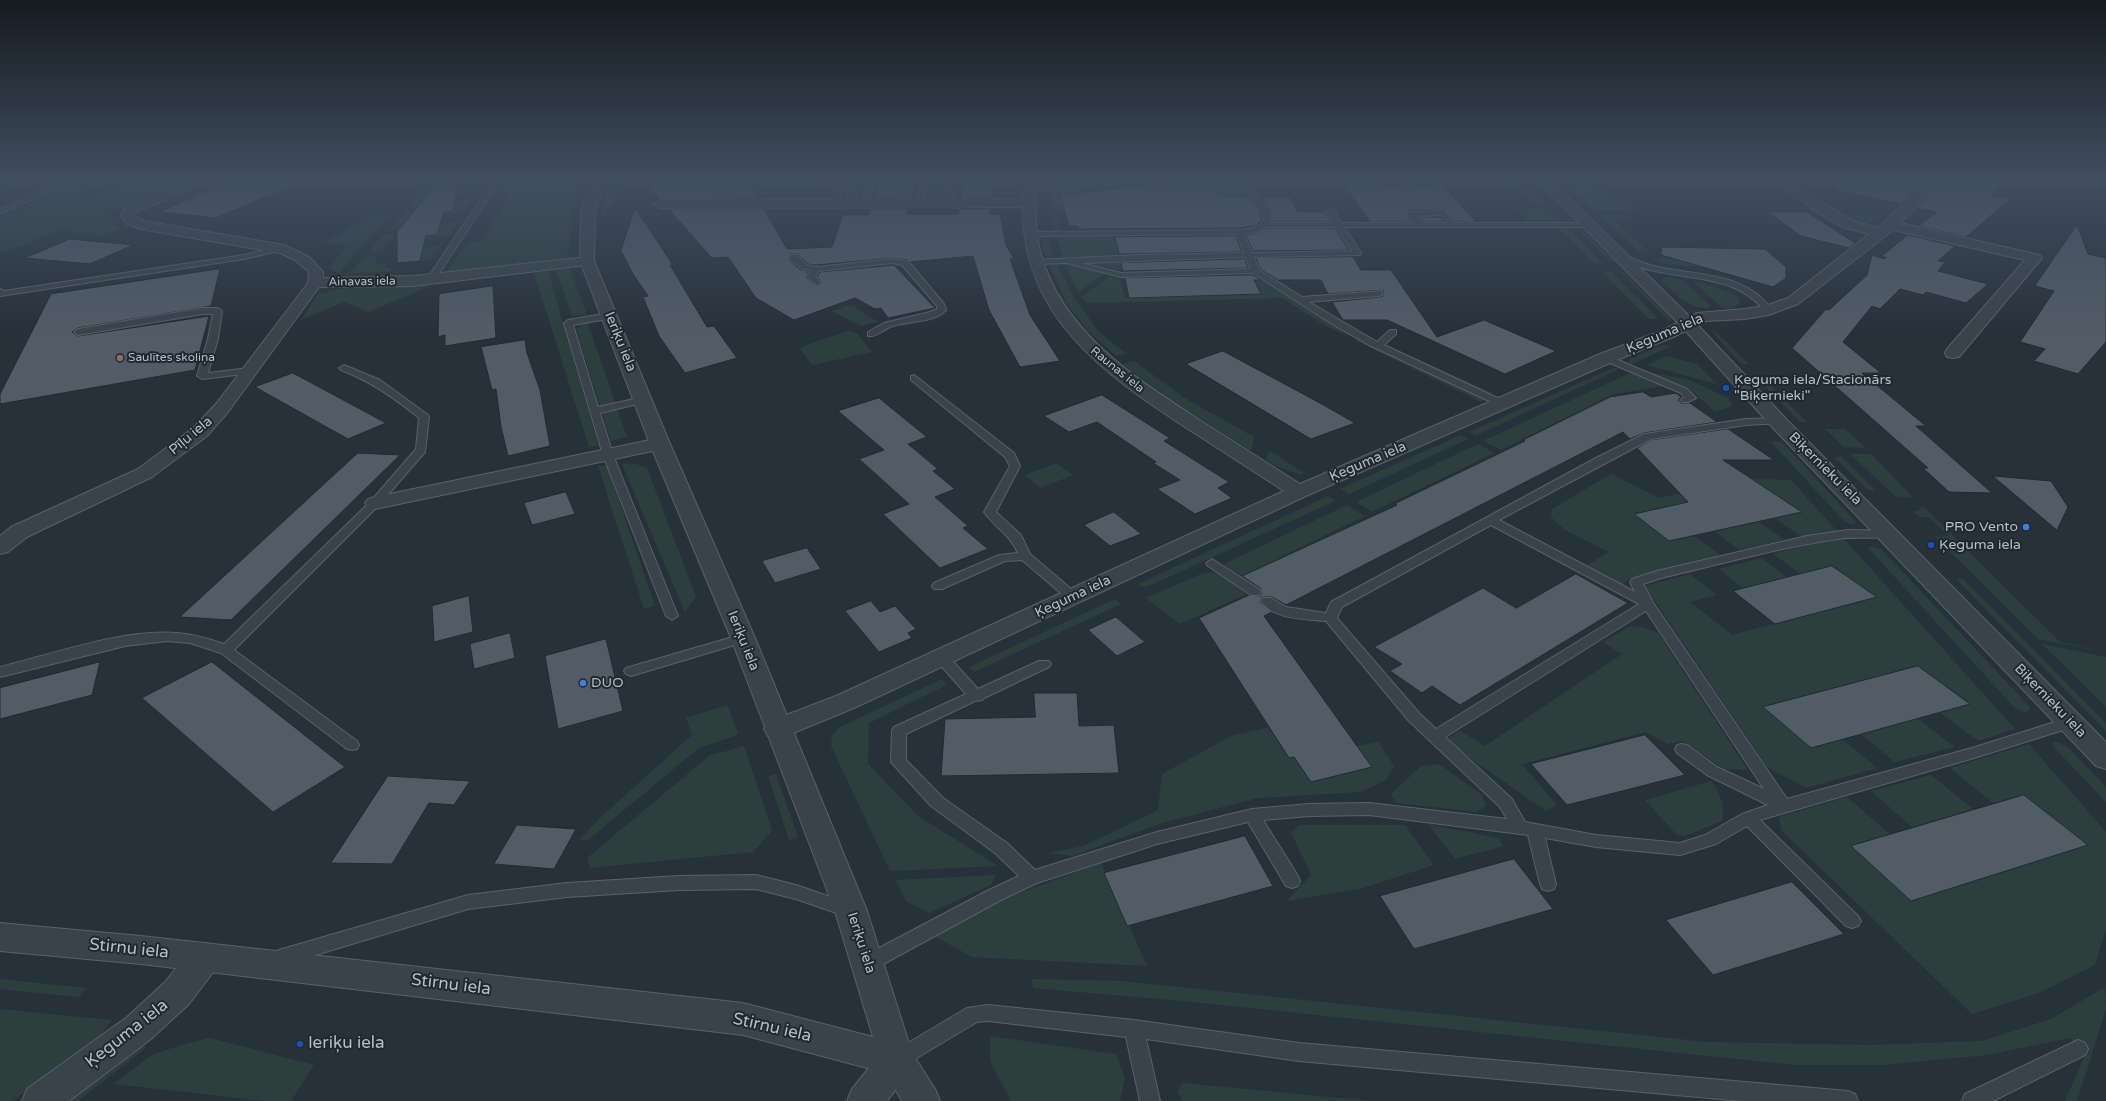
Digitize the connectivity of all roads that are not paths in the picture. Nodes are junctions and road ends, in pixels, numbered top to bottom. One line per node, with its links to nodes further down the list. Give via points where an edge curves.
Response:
1 (173, 230): 12 (street, Ainavas iela)
2 (464, 230): 21 (lane)
3 (588, 230): 16 (street, Ieriķu iela)
4 (1031, 230): 11 (street, Raunas iela)
5 (1251, 230): 10 (lane)
6 (1342, 230): 13 (lane, via 1357,253)
7 (1595, 230): 14 (street, Biķernieku iela)
8 (1883, 230): 27 (street, Ķeguma iela, via 1796,299)
9 (1892, 230): 34 (street, via 2035,258)
10 (1240, 232): 11 (lane); 13 (lane)
11 (1031, 234): 18 (street, Raunas iela)
12 (279, 248): 22 (street, Ainavas iela, via 308,261 316,272); 25 (lane, via 244,257)
13 (1250, 256): 17 (lane, via 1138,257); 20 (lane)
14 (1620, 256): 27 (lane, via 1656,269 1697,276 1747,290 1763,300); 29 (street, Biķernieku iela)
15 (793, 257): 19 (lane, via 805,267)
16 (587, 261): 21 (street, Ainavas iela); 28 (street, Ieriķu iela)
17 (1067, 261): 18 (lane); 20 (lane, via 1121,275)
18 (1036, 262): 46 (street, Raunas iela, via 1053,302 1080,338 1105,363 1141,390)
19 (817, 269): 23 (lane, via 811,276); 32 (lane, via 893,256 905,262 941,306 942,310 934,315 887,324)
20 (1256, 271): 26 (lane)
21 (431, 279): 22 (street, Ainavas iela)
22 (315, 283): 37 (street, Pīļu iela)
23 (817, 283)
24 (1379, 293): 26 (lane)
25 (1, 296)
26 (1300, 300): 33 (lane)
27 (1768, 310): 29 (street, Ķeguma iela, via 1703,316)
28 (610, 316): 39 (street, Ieriķu iela); 42 (lane, via 568,323)
29 (1687, 323): 35 (street, Ķeguma iela, via 1667,334); 43 (street, Biķernieku iela)
30 (78, 332): 37 (lane, via 203,311 218,311 213,340 202,376)
31 (1393, 332): 33 (lane)
32 (871, 334)
33 (1378, 346): 41 (lane)
34 (1953, 353)
35 (1606, 358): 40 (lane, via 1684,391 1691,398); 41 (street, Ķeguma iela)
36 (344, 368): 47 (lane, via 362,374 391,390 424,416 422,450)
37 (249, 371): 50 (street, Pīļu iela, via 222,408 200,432 145,473)
38 (914, 378): 52 (lane, via 1010,455 1015,466 990,512 997,522 1017,538)
39 (643, 400): 42 (lane); 44 (street, Ieriķu iela)
40 (1685, 400)
41 (1502, 404): 46 (street, Ķeguma iela)
42 (595, 411): 45 (lane)
43 (1778, 421): 48 (lane, via 1746,422 1648,436); 49 (street, Biķernieku iela)
44 (660, 444): 45 (street); 61 (street, Ieriķu iela)
45 (608, 455): 47 (street); 59 (lane)
46 (1299, 492): 56 (street, Ķeguma iela)
47 (376, 503): 62 (lane)
48 (1492, 521): 58 (lane); 60 (lane, via 1336,605)
49 (1887, 533): 58 (lane, via 1848,534 1807,540 1657,575 1636,582); 68 (street, Biķernieku iela)
50 (10, 535): 51 (street, Pīļu iela)
51 (0, 547)
52 (1025, 556): 54 (lane, via 1003,558); 56 (lane)
53 (1212, 563): 55 (lane)
54 (938, 586)
55 (1255, 592)
56 (1073, 597): 63 (street, Ķeguma iela)
57 (1267, 601): 60 (lane, via 1283,611)
58 (1648, 604): 70 (lane); 74 (lane)
59 (672, 616)
60 (1331, 618): 70 (lane, via 1369,665)
61 (743, 638): 65 (lane); 69 (street, Ieriķu iela)
62 (226, 650): 66 (lane, via 203,642 168,637 121,642); 71 (lane)
63 (942, 658): 67 (lane); 69 (street, Ķeguma iela)
64 (1044, 664): 67 (lane)
65 (631, 671)
66 (0, 672)
67 (977, 697): 78 (lane, via 899,731 898,762 937,802 1001,848)
68 (2071, 722): 73 (street, Biķernieku iela); 74 (lane, via 1974,753)
69 (778, 729): 81 (street, Ieriķu iela)
70 (1434, 737): 77 (lane, via 1506,803)
71 (352, 745)
72 (1682, 750): 74 (lane, via 1712,771)
73 (2106, 759)
74 (1783, 806): 76 (lane)
75 (1252, 815): 77 (lane, via 1309,810 1369,809); 78 (lane, via 1157,838); 79 (lane)
76 (1748, 818): 77 (lane, via 1710,840 1680,849 1596,841); 82 (lane)
77 (1527, 828): 80 (lane)
78 (1032, 878): 86 (lane)
79 (1292, 881)
80 (1548, 884)
81 (851, 911): 85 (lane, via 796,892 756,882 679,883 567,890 468,902); 86 (street, Ieriķu iela)
82 (1852, 921)
83 (0, 937): 84 (street, Stirnu iela)
84 (205, 957): 85 (street, Stirnu iela); 90 (street, Ķeguma iela, via 177,994 139,1028)
85 (262, 963): 89 (street, Stirnu iela, via 743,1019)
86 (867, 964): 89 (street, Ieriķu iela)
87 (1134, 1029): 89 (lane, via 988,1012 974,1014); 93 (lane); 94 (lane, via 1299,1052)
88 (2078, 1049): 95 (lane)
89 (897, 1060): 91 (street); 92 (street, Ieriķu iela)
90 (40, 1101)
91 (865, 1101)
92 (922, 1101)
93 (1150, 1101)
94 (1848, 1101)
95 (1972, 1101)

